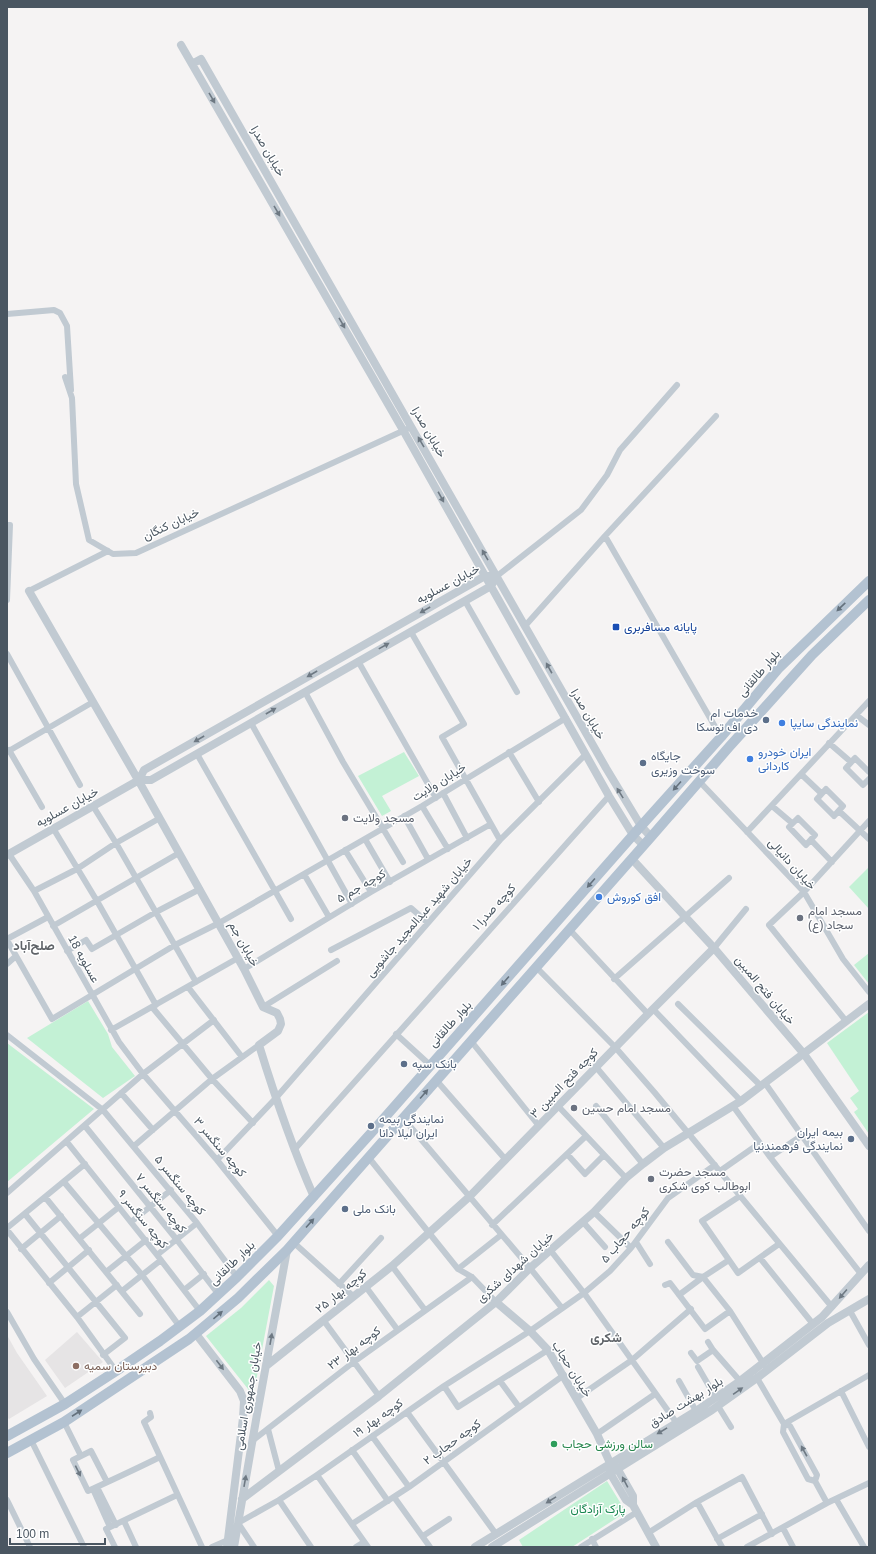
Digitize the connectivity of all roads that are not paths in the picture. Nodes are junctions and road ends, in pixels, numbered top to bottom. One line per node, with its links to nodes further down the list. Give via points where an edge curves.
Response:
1 (181, 45): 2 (street, خیابان صدرا)
2 (192, 64): 3 (street, خیابان صدرا, via 201,59); 4 (street, خیابان صدرا, one-way to 4)
3 (245, 134): 4 (street); 5 (street, خیابان صدرا)
4 (236, 139): 6 (street, خیابان صدرا, one-way to 6)
5 (295, 222): 6 (street); 7 (street, خیابان صدرا)
6 (286, 227): 8 (street, خیابان صدرا)
7 (338, 298): 8 (street); 14 (street, خیابان صدرا)
8 (330, 303): 15 (street, خیابان صدرا, one-way to 15)
9 (7, 314): 12 (street, via 54,310 60,313 67,326)
10 (65, 378): 12 (street, خیابان کنگان)
11 (677, 385): 21 (street, via 620,450 581,510)
12 (72, 398): 18 (street, خیابان کنگان, via 76,484 89,540)
13 (716, 416): 17 (street)
14 (412, 427): 15 (street, خیابان کنگان); 21 (street, خیابان صدرا, one-way to 14)
15 (403, 430): 18 (street, خیابان کنگان, via 136,553 113,554); 20 (street, خیابان صدرا, one-way to 20)
16 (9, 525): 19 (street)
17 (605, 536): 28 (street); 43 (street)
18 (108, 551): 24 (street)
19 (8, 554): 25 (street)
20 (485, 576): 21 (street, خیابان عسلویه); 23 (street, خیابان صدرا); 55 (street, خیابان عسلویه, one-way to 55, via 144,770)
21 (497, 576): 23 (street, خیابان عسلویه); 28 (street, خیابان صدرا)
22 (869, 581): 43 (main road, بلوار طالقانی, one-way to 43, via 778,669)
23 (491, 586): 26 (street, خیابان عسلویه); 33 (street, خیابان صدرا)
24 (29, 591): 37 (street)
25 (7, 600)
26 (465, 601): 29 (street, خیابان عسلویه); 35 (street)
27 (867, 605): 56 (main road, via 812,655)
28 (525, 626): 32 (street, خیابان صدرا, one-way to 28)
29 (411, 632): 31 (street, خیابان عسلویه, one-way to 29); 54 (street, via 464,724 442,737)
30 (7, 654): 42 (street)
31 (358, 661): 34 (street, خیابان عسلویه); 62 (street)
32 (558, 684): 33 (street); 50 (street, خیابان صدرا)
33 (549, 689): 39 (street, خیابان صدرا)
34 (305, 692): 40 (street, خیابان عسلویه, one-way to 34); 76 (street)
35 (517, 692)
36 (869, 701): 38 (street)
37 (93, 702): 42 (street); 55 (street, خیابان جم)
38 (856, 715): 41 (street); 44 (street)
39 (566, 718): 46 (street, خیابان ولایت); 48 (street, خیابان صدرا)
40 (251, 723): 47 (street, خیابان عسلویه); 94 (street)
41 (869, 725)
42 (49, 727): 45 (street); 58 (street)
43 (721, 737): 74 (main road, بلوار طالقانی, one-way to 74)
44 (829, 743): 49 (street); 53 (street)
45 (8, 751): 67 (street)
46 (509, 752): 54 (street, خیابان ولایت); 63 (street)
47 (197, 754): 55 (street, خیابان عسلویه, via 151,780); 104 (street)
48 (586, 754): 52 (street, خیابان صدرا); 63 (street, خیابان شهید عبدالمجید جاشویی)
49 (851, 762): 51 (street, via 855,758); 57 (street, via 846,768 863,785)
50 (606, 768): 52 (street); 74 (street, خیابان صدرا, one-way to 50)
51 (869, 772)
52 (597, 774): 61 (street, خیابان صدرا)
53 (801, 774): 59 (street); 66 (street)
54 (465, 778): 60 (street, خیابان ولایت); 73 (street)
55 (139, 780): 64 (street, خیابان عسلویه); 70 (street, خیابان جم)
56 (699, 780): 78 (street, خیابان دانیالی); 80 (main road)
57 (868, 780)
58 (80, 785)
59 (821, 793): 68 (street, via 817,799 834,816); 68 (street, via 826,789 844,806)
60 (442, 794): 62 (street, خیابان ولایت); 81 (street)
61 (609, 796): 79 (street, خیابان صدرا); 146 (street, کوچه صدرا ۱)
62 (436, 798): 65 (street, خیابان ولایت)
63 (539, 802): 84 (street, خیابان شهید عبدالمجید جاشویی)
64 (93, 806): 75 (street, خیابان عسلویه); 86 (street)
65 (422, 806): 69 (street, خیابان ولایت); 88 (street)
66 (772, 806): 72 (street); 78 (street)
67 (42, 807)
68 (838, 811): 77 (street)
69 (404, 816): 76 (street, خیابان ولایت); 92 (street)
70 (160, 818): 86 (street); 90 (street, خیابان جم)
71 (869, 821): 77 (street)
72 (792, 823): 85 (street, via 789,827 806,845); 85 (street, via 798,818 815,835)
73 (491, 824): 81 (street, کوچه جم ۵); 84 (street)
74 (641, 826): 79 (main road, بلوار طالقانی); 80 (street, خیابان صدرا)
75 (53, 828): 91 (street, خیابان عسلویه); 97 (street)
76 (383, 828): 82 (street, خیابان ولایت); 95 (street)
77 (860, 831): 83 (street); 96 (street)
78 (747, 832): 106 (street, خیابان دانیالی)
79 (633, 835): 87 (street, خیابان صدرا); 126 (main road, بلوار طالقانی, one-way to 126)
80 (652, 837): 87 (main road)
81 (467, 838): 88 (street, کوچه جم ۵)
82 (365, 839): 89 (street, خیابان ولایت); 101 (street)
83 (869, 839)
84 (500, 840): 116 (street, خیابان شهید عبدالمجید جاشویی)
85 (810, 840): 96 (street)
86 (116, 843): 97 (street); 99 (street)
87 (643, 846): 93 (main road)
88 (448, 849): 92 (street, کوچه جم ۵)
89 (345, 850): 94 (street, خیابان ولایت); 105 (street)
90 (179, 853): 99 (street); 102 (street, خیابان جم)
91 (8, 854): 103 (street, عسلویه 18)
92 (428, 859): 101 (street, کوچه جم ۵)
93 (632, 859): 111 (street, خیابان فتح المبین); 118 (main road)
94 (327, 861): 98 (street, خیابان ولایت); 108 (street)
95 (403, 862)
96 (832, 862): 106 (street)
97 (77, 869): 103 (street); 107 (street)
98 (304, 874): 104 (street, خیابان ولایت); 113 (street)
99 (136, 878): 107 (street); 110 (street)
100 (729, 878): 111 (street)
101 (390, 882): 105 (street, کوچه جم ۵)
102 (200, 889): 110 (street); 115 (street, خیابان جم)
103 (34, 891): 112 (street, عسلویه 18)
104 (275, 891): 114 (street); 115 (street, خیابان ولایت)
105 (371, 892): 108 (street, کوچه جم ۵)
106 (804, 892): 136 (street, خیابان دانیالی, via 844,959); 144 (street, via 768,925)
107 (97, 901): 117 (street); 119 (street)
108 (352, 904): 113 (street, کوچه جم ۵)
109 (746, 909): 122 (street)
110 (156, 912): 119 (street); 121 (street)
111 (686, 916): 122 (street, خیابان فتح المبین); 133 (street)
112 (48, 917): 117 (street, عسلویه 18); 120 (street)
113 (329, 917): 132 (street, کوچه جم ۵)
114 (292, 919)
115 (218, 923): 121 (street, خیابان ولایت); 127 (street, خیابان جم)
116 (428, 923): 124 (street, via 411,908); 161 (street, خیابان شهید عبدالمجید جاشویی)
117 (53, 926): 123 (street, عسلویه 18)
118 (568, 929): 130 (main road); 133 (street)
119 (116, 935): 123 (street, via 92,949 86,940); 131 (street)
120 (7, 939): 125 (street)
121 (175, 945): 131 (street, خیابان ولایت); 134 (street)
122 (714, 948): 142 (street, کوچه فتح المبین ۳); 152 (street, خیابان فتح المبین)
123 (67, 950): 137 (street, عسلویه 18)
124 (331, 950)
125 (16, 956): 129 (street); 137 (street, خیابان ولایت, via 52,1019)
126 (526, 957): 130 (main road); 154 (main road, بلوار طالقانی, one-way to 154)
127 (238, 958): 132 (street, خیابان جم); 134 (street)
128 (337, 961): 141 (street)
129 (7, 964)
130 (536, 967): 148 (main road); 151 (street)
131 (136, 969): 137 (street, خیابان ولایت); 140 (street)
132 (244, 969): 141 (street, خیابان جم)
133 (614, 979): 142 (street)
134 (196, 982): 135 (street)
135 (188, 987): 140 (street); 143 (street)
136 (869, 992)
137 (91, 994): 145 (street, عسلویه 18)
138 (678, 1004): 159 (street)
139 (869, 1004): 144 (street)
140 (154, 1006): 145 (street); 149 (street)
141 (263, 1007): 150 (street, via 277,1013 281,1024 278,1031)
142 (651, 1011): 151 (street, کوچه فتح المبین ۳); 162 (street)
143 (214, 1020): 149 (street); 153 (street)
144 (846, 1021): 152 (street)
145 (111, 1030): 156 (street, عسلویه 18)
146 (396, 1034): 154 (street); 181 (street, کوچه صدرا ۱)
147 (7, 1035): 166 (street, کوچه سنگسر ۵)
148 (471, 1041): 158 (main road); 171 (street)
149 (182, 1044): 156 (street); 157 (street)
150 (259, 1045): 153 (street); 161 (street)
151 (615, 1047): 155 (street, کوچه فتح المبین ۳); 173 (street)
152 (804, 1054): 159 (street, خیابان شهدای شکری); 179 (street, خیابان فتح المبین)
153 (242, 1057): 157 (street)
154 (430, 1065): 198 (main road, بلوار طالقانی)
155 (596, 1067): 163 (street, کوچه فتح المبین ۳); 180 (street)
156 (143, 1074): 160 (street); 167 (street, کوچه سنگسر ۳)
157 (212, 1080): 167 (street); 169 (street)
158 (436, 1080): 168 (main road, one-way to 158); 187 (street)
159 (763, 1084): 162 (street, خیابان شهدای شکری); 175 (street)
160 (121, 1093): 166 (street); 172 (street)
161 (275, 1099): 169 (street, خیابان شهید عبدالمجید جاشویی); 181 (street)
162 (741, 1101): 165 (street, خیابان شهدای شکری)
163 (558, 1106): 171 (street, کوچه فتح المبین ۳); 174 (street)
164 (596, 1106): 189 (street)
165 (733, 1106): 173 (street, خیابان شهدای شکری); 177 (street)
166 (103, 1110): 170 (street); 178 (street, کوچه سنگسر ۵)
167 (175, 1111): 172 (street); 186 (street, کوچه سنگسر ۳)
168 (403, 1118): 185 (main road); 199 (street)
169 (253, 1123): 186 (street, خیابان شهید عبدالمجید جاشویی)
170 (85, 1126): 176 (street); 200 (street, کوچه سنگسر ۷)
171 (539, 1126): 187 (street, کوچه فتح المبین ۳)
172 (153, 1130): 178 (street)
173 (689, 1134): 180 (street, خیابان شهدای شکری); 190 (street)
174 (586, 1136): 182 (street); 183 (street)
175 (802, 1136): 184 (street); 211 (street)
176 (67, 1142): 188 (street, کوچه سنگسر ۹); 195 (street)
177 (760, 1143): 184 (street); 191 (street)
178 (134, 1146): 194 (street, کوچه سنگسر ۵)
179 (869, 1146)
180 (664, 1148): 189 (street, خیابان شهدای شکری)
181 (294, 1150): 198 (street)
182 (567, 1154): 183 (street, via 585,1174); 209 (street)
183 (604, 1156): 192 (street)
184 (770, 1157): 241 (street)
185 (369, 1158): 213 (street); 223 (main road, one-way to 185)
186 (217, 1160): 215 (street, کوچه سنگسر ۳)
187 (506, 1160): 199 (street, کوچه فتح المبین ۳)
188 (85, 1164): 193 (street); 201 (street, کوچه سنگسر ۹)
189 (643, 1164): 192 (street, خیابان شهدای شکری)
190 (715, 1165): 191 (street); 220 (street, کوچه حجاب ۵, via 668,1198)
191 (720, 1171): 196 (street)
192 (626, 1178): 202 (street, خیابان شهدای شکری)
193 (64, 1182): 197 (street); 208 (street)
194 (171, 1190): 200 (street); 207 (street, کوچه سنگسر ۵)
195 (7, 1193)
196 (740, 1196): 222 (street); 232 (street, via 702,1221)
197 (45, 1197): 203 (street); 204 (street)
198 (314, 1197): 215 (main road, بلوار طالقانی)
199 (469, 1197): 209 (street); 213 (street, کوچه فتح المبین ۳)
200 (150, 1206): 205 (street); 219 (street, کوچه سنگسر ۷)
201 (118, 1207): 205 (street, کوچه سنگسر ۹); 208 (street)
202 (594, 1212): 206 (street, خیابان شهدای شکری); 225 (street)
203 (25, 1214): 210 (street); 212 (street)
204 (61, 1216): 212 (street); 217 (street)
205 (131, 1222): 218 (street, کوچه سنگسر ۹)
206 (583, 1222): 224 (street); 228 (street, خیابان شهدای شکری)
207 (197, 1223): 219 (street); 244 (street, کوچه سنگسر ۵)
208 (99, 1224): 217 (street); 229 (street)
209 (492, 1225): 214 (street)
210 (7, 1229): 226 (street)
211 (869, 1231)
212 (40, 1233): 226 (street); 236 (street)
213 (429, 1233): 235 (street, کوچه بهار ۲۵); 238 (street)
214 (501, 1234): 237 (street); 238 (street)
215 (278, 1236): 244 (main road, بلوار طالقانی)
216 (382, 1238): 247 (street)
217 (79, 1239): 227 (street)
218 (146, 1240): 229 (street); 230 (street, کوچه سنگسر ۹)
219 (177, 1240): 230 (street); 240 (street, کوچه سنگسر ۷)
220 (636, 1242): 225 (street, کوچه حجاب ۵); 233 (street)
221 (668, 1242): 245 (street, via 693,1275)
222 (779, 1244): 231 (street); 260 (street)
223 (290, 1246): 247 (street); 276 (main road, one-way to 223, via 238,1298); 286 (street, خیابان جمهوری اسلامی, one-way to 223)
224 (606, 1247)
225 (631, 1248): 253 (street, کوچه حجاب ۵, via 610,1271)
226 (21, 1249): 246 (street)
227 (89, 1250): 236 (street); 239 (street)
228 (551, 1251): 237 (street, خیابان شهدای شکری); 253 (street)
229 (126, 1256): 239 (street); 242 (street)
230 (159, 1257): 242 (street); 251 (street, کوچه سنگسر ۹)
231 (760, 1258): 232 (street, via 738,1272); 272 (street)
232 (729, 1260): 245 (street)
233 (650, 1264)
234 (869, 1265): 241 (street, بلوار بهشت صادق)
235 (392, 1266): 250 (street, کوچه بهار ۲۵); 263 (street)
236 (68, 1267): 246 (street); 258 (street)
237 (530, 1268): 259 (street, خیابان شهدای شکری); 261 (street)
238 (458, 1269): 243 (street)
239 (106, 1272): 248 (street)
240 (204, 1274): 251 (street); 254 (street, کوچه سنگسر ۷)
241 (861, 1274): 260 (street, بلوار بهشت صادق, one-way to 260)
242 (142, 1275): 252 (street); 273 (street)
243 (472, 1276): 259 (street); 263 (street, کوچه بهار ۲۳)
244 (238, 1277): 254 (main road, بلوار طالقانی)
245 (702, 1277): 255 (street); 265 (street)
246 (49, 1283): 269 (street)
247 (339, 1284): 256 (street)
248 (117, 1285): 252 (street); 258 (street)
249 (665, 1285): 255 (street, via 670,1283)
250 (366, 1287): 256 (street, کوچه بهار ۲۵); 274 (street)
251 (184, 1290): 264 (street, کوچه سنگسر ۹)
252 (122, 1291): 268 (street)
253 (584, 1293): 261 (street, کوچه حجاب ۵); 283 (street)
254 (219, 1294): 264 (main road, بلوار طالقانی)
255 (679, 1295): 262 (street)
256 (353, 1296): 271 (street, کوچه بهار ۲۵)
257 (869, 1299): 266 (street, بلوار بهشت صادق)
258 (96, 1302): 269 (street); 282 (street, via 125,1338)
259 (496, 1302): 275 (street, خیابان حجاب); 298 (street, خیابان شهدای شکری)
260 (832, 1307): 270 (street); 272 (street, بلوار بهشت صادق)
261 (562, 1308): 275 (street, کوچه حجاب ۵)
262 (691, 1309): 265 (street, via 706,1329); 283 (street)
263 (425, 1310): 274 (street, کوچه بهار ۲۳)
264 (200, 1311): 273 (main road, بلوار طالقانی)
265 (730, 1311): 285 (street)
266 (850, 1311): 270 (street, بلوار بهشت صادق); 278 (street)
267 (7, 1312): 301 (street)
268 (140, 1314)
269 (77, 1317): 282 (street)
270 (839, 1317): 291 (street, بلوار بهشت صادق)
271 (324, 1320): 284 (street); 286 (street, کوچه بهار ۲۵)
272 (813, 1324): 285 (street, بلوار بهشت صادق)
273 (180, 1327): 276 (main road); 288 (main road, بلوار طالقانی)
274 (397, 1329): 284 (street, کوچه بهار ۲۳)
275 (530, 1331): 279 (street, خیابان حجاب); 295 (street, کوچه بهار ۱۹)
276 (193, 1336): 306 (street, خیابان جمهوری اسلامی, one-way to 306, via 240,1391 244,1401); 308 (main road, one-way to 276)
277 (708, 1342): 280 (street)
278 (869, 1345)
279 (548, 1350): 289 (street, خیابان حجاب); 292 (street)
280 (713, 1350): 281 (street, via 697,1361); 293 (street)
281 (692, 1353)
282 (103, 1355): 288 (street)
283 (632, 1360): 297 (street); 299 (street)
284 (354, 1361): 298 (street); 312 (street, کوچه بهار ۲۳)
285 (763, 1363): 293 (street, بلوار بهشت صادق)
286 (266, 1366): 307 (street, خیابان جمهوری اسلامی)
287 (698, 1367): 300 (street)
288 (116, 1371): 301 (main road, بلوار طالقانی)
289 (564, 1375): 299 (street, خیابان حجاب); 302 (street, کوچه حجاب ۲)
290 (869, 1375): 296 (street)
291 (757, 1378): 300 (street, بلوار بهشت صادق, one-way to 291); 310 (street)
292 (500, 1381): 295 (street, via 458,1407); 302 (street)
293 (740, 1381): 300 (street, بلوار بهشت صادق)
294 (679, 1382): 303 (street)
295 (444, 1386): 304 (street, کوچه بهار ۱۹)
296 (841, 1391): 310 (street); 318 (street)
297 (655, 1394): 309 (street); 313 (street)
298 (379, 1396): 326 (street, خیابان شهدای شکری)
299 (577, 1398): 313 (street, خیابان حجاب)
300 (717, 1402): 303 (street, بلوار بهشت صادق); 311 (street); 325 (street, بلوار بهشت صادق)
301 (64, 1404): 314 (main road, بلوار طالقانی)
302 (519, 1407): 323 (street, کوچه حجاب ۲)
303 (696, 1411): 309 (street, بلوار بهشت صادق)
304 (406, 1412): 315 (street, کوچه بهار ۱۹); 323 (street)
305 (150, 1413): 322 (street, via 151,1417 144,1422)
306 (243, 1418): 307 (street); 359 (street, خیابان جمهوری اسلامی)
307 (256, 1420): 317 (street, خیابان جمهوری اسلامی)
308 (64, 1422): 316 (main road); 321 (street)
309 (676, 1422): 324 (street, بلوار بهشت صادق, one-way to 324)
310 (784, 1424): 330 (street, via 783,1432 808,1479); 330 (street, one-way to 310, via 817,1475 802,1447 790,1426)
311 (731, 1427)
312 (268, 1428): 317 (street, کوچه بهار ۲۳); 326 (street)
313 (597, 1434): 324 (street, خیابان حجاب)
314 (7, 1436)
315 (372, 1436): 319 (street, کوچه بهار ۱۹); 334 (street)
316 (31, 1440): 320 (main road); 360 (street)
317 (252, 1441): 338 (street, خیابان جمهوری اسلامی, one-way to 317)
318 (869, 1447)
319 (352, 1450): 328 (street, کوچه بهار ۱۹); 342 (street)
320 (7, 1453)
321 (81, 1456): 331 (street, via 91,1451); 335 (street, one-way to 335, via 73,1460 88,1491)
322 (160, 1457): 331 (street); 336 (street)
323 (443, 1461): 334 (street, کوچه حجاب ۲); 354 (street)
324 (610, 1463): 325 (street); 327 (street); 354 (street, بلوار بهشت صادق, one-way to 354)
325 (617, 1468): 327 (street, بلوار بهشت صادق); 345 (street, one-way to 325, via 632,1496)
326 (279, 1471): 338 (street, خیابان شهدای شکری)
327 (610, 1473): 329 (street, بلوار بهشت صادق); 333 (street)
328 (317, 1475): 341 (street, کوچه بهار ۱۹); 350 (street)
329 (600, 1480): 333 (street, via 610,1480); 373 (street, بلوار بهشت صادق)
330 (815, 1481): 344 (street)
331 (107, 1482): 335 (street)
332 (869, 1483): 339 (street)
333 (617, 1485): 345 (street, via 626,1500)
334 (409, 1487): 337 (street, کوچه حجاب ۲)
335 (95, 1488): 351 (street)
336 (177, 1495): 348 (street); 365 (street)
337 (394, 1497): 342 (street, کوچه حجاب ۲); 356 (street)
338 (242, 1498): 349 (street, خیابان جمهوری اسلامی)
339 (836, 1499): 344 (street); 380 (street)
340 (7, 1500): 362 (street)
341 (279, 1500): 349 (street, کوچه بهار ۱۹); 369 (street)
342 (388, 1501): 350 (street, کوچه حجاب ۲)
343 (697, 1502): 346 (street, via 742,1477); 353 (street); 358 (street)
344 (827, 1503): 352 (street)
345 (635, 1508): 353 (street); 357 (street)
346 (762, 1514): 355 (street); 358 (street)
347 (449, 1519): 356 (street)
348 (124, 1521): 351 (street); 364 (street)
349 (238, 1523): 367 (street, خیابان جمهوری اسلامی); 368 (street)
350 (352, 1524): 361 (street)
351 (113, 1526): 363 (street, via 106,1529)
352 (782, 1528): 355 (street); 379 (street)
353 (648, 1533): 376 (street)
354 (496, 1534): 372 (street, بلوار بهشت صادق)
355 (772, 1534): 378 (street)
356 (423, 1536): 371 (street)
357 (592, 1539): 374 (street); 375 (street)
358 (717, 1539): 377 (street)
359 (228, 1543): 366 (street)
360 (83, 1544)
361 (366, 1544): 370 (street)
362 (30, 1547)
363 (115, 1547)
364 (136, 1547)
365 (202, 1547)
366 (212, 1547)
367 (234, 1547)
368 (254, 1547)
369 (311, 1547)
370 (356, 1547)
371 (430, 1547)
372 (475, 1547)
373 (492, 1547)
374 (581, 1547)
375 (596, 1547)
376 (656, 1547)
377 (722, 1547)
378 (747, 1547)
379 (793, 1547)
380 (864, 1547)

